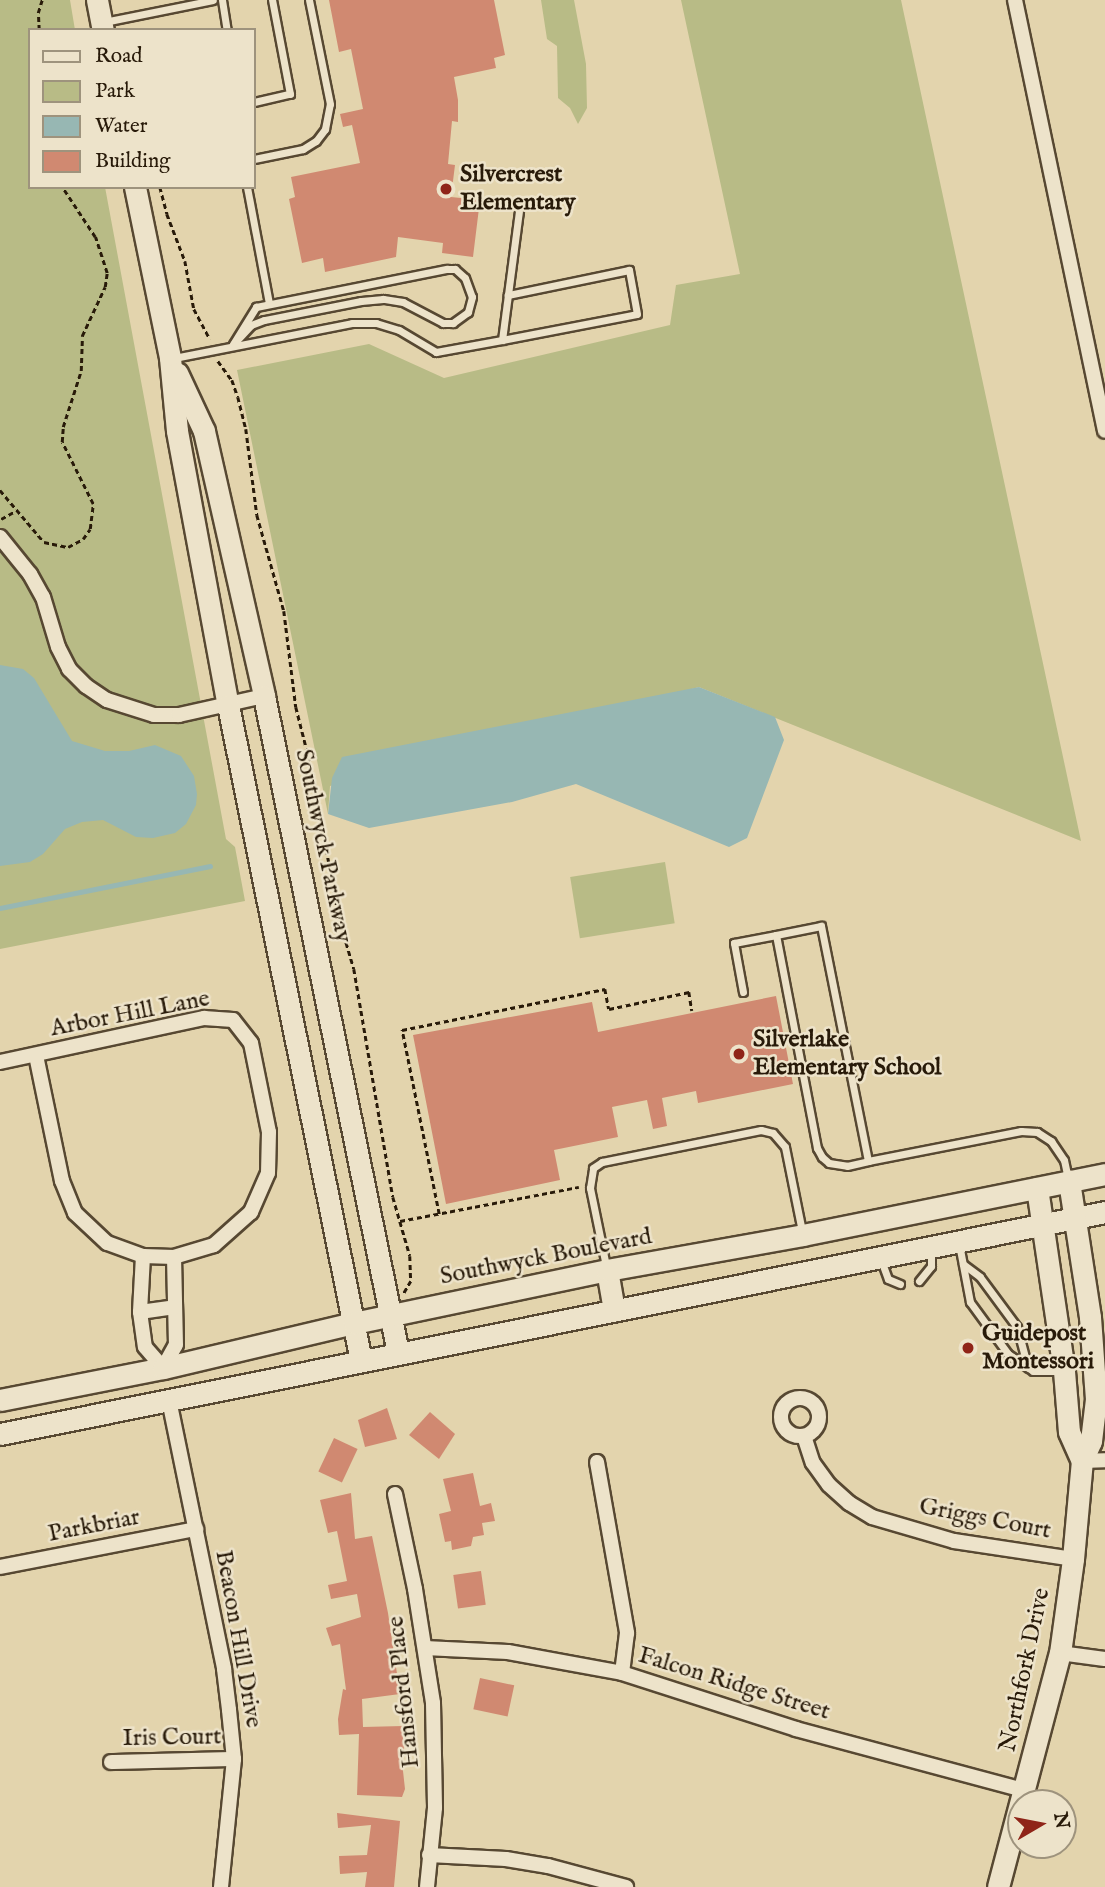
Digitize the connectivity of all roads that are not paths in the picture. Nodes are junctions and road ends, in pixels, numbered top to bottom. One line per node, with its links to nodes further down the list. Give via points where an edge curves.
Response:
1 (97, 0): 7 (street)
2 (214, 0): 7 (lane)
3 (222, 0): 8 (lane)
4 (272, 0): 9 (lane, via 290,94)
5 (309, 0): 10 (lane, via 330,104 325,129 303,149)
6 (1015, 0): 19 (street)
7 (103, 26)
8 (228, 28)
9 (256, 102)
10 (256, 159)
11 (135, 189): 18 (street, Southwyck Parkway)
12 (247, 189): 15 (lane)
13 (519, 211): 14 (lane)
14 (508, 295): 16 (lane); 16 (lane, via 629,270 637,314)
15 (269, 303): 17 (lane, via 256,307); 17 (lane, via 447,269 455,269 465,278 472,297 468,312 453,323 443,323 403,302 372,300 264,320 251,325)
16 (502, 340): 17 (lane, via 436,352 399,330 376,323 352,323)
17 (233, 344): 18 (lane)
18 (170, 358): 21 (street, Southwyck Parkway, via 204,431); 22 (street, Southwyck Parkway, via 177,431)
19 (1105, 431)
20 (0, 537): 22 (street, via 30,574 69,669 86,686 107,699 153,715)
21 (264, 696): 22 (street); 25 (street, Southwyck Parkway)
22 (228, 705): 26 (street, Southwyck Parkway)
23 (776, 935): 24 (lane, via 734,943); 29 (lane, via 817,1148 822,1157 838,1166); 29 (lane, via 821,926)
24 (743, 992)
25 (329, 1006): 26 (street); 50 (street, Southwyck Parkway)
26 (291, 1013): 51 (street, Southwyck Parkway)
27 (36, 1056): 28 (street, Arbor Hill Lane); 40 (street, via 62,1181 75,1213 107,1242); 41 (street, Arbor Hill Lane, via 204,1018 233,1020 251,1043 269,1132 268,1173 251,1212 214,1245)
28 (0, 1062)
29 (868, 1161): 31 (lane, via 1021,1131 1037,1132 1051,1141 1064,1160)
30 (1105, 1174): 31 (street, Southwyck Boulevard)
31 (1069, 1181): 32 (street, Southwyck Boulevard); 34 (street, Northfork Drive)
32 (1037, 1188): 35 (street, Northfork Drive); 36 (street, Southwyck Boulevard)
33 (1105, 1212): 34 (street)
34 (1076, 1218): 35 (street); 62 (street, Northfork Drive, via 1096,1399 1091,1441)
35 (1043, 1224): 37 (street); 56 (street, Northfork Drive)
36 (803, 1235): 43 (street, Southwyck Boulevard); 43 (lane, via 785,1147 774,1133 761,1130 593,1168 590,1185); 44 (street)
37 (958, 1240): 38 (street); 42 (lane)
38 (931, 1245): 39 (street); 45 (lane, via 931,1266)
39 (880, 1255): 44 (street); 46 (lane, via 884,1274)
40 (143, 1256): 41 (street); 49 (street)
41 (174, 1257): 47 (street)
42 (962, 1263): 55 (lane, via 980,1277 1017,1327); 55 (lane, via 976,1314 1008,1354)
43 (607, 1270): 48 (street); 50 (street, Southwyck Boulevard)
44 (809, 1270): 48 (street)
45 (919, 1281)
46 (900, 1284)
47 (175, 1307): 49 (street); 54 (street, via 176,1345)
48 (614, 1310): 52 (street)
49 (140, 1312): 54 (street, via 145,1347)
50 (391, 1315): 51 (street, Southwyck Boulevard); 52 (street, Southwyck Parkway)
51 (354, 1322): 53 (street, Southwyck Parkway); 54 (street, Southwyck Boulevard)
52 (398, 1353): 53 (street)
53 (361, 1361): 58 (street)
54 (163, 1368): 57 (street, Southwyck Boulevard); 58 (street)
55 (1028, 1368): 56 (lane, via 1042,1373)
56 (1064, 1371): 62 (street, Northfork Drive, via 1069,1432)
57 (0, 1400)
58 (169, 1400): 59 (street); 65 (street, Beacon Hill Drive)
59 (0, 1434)
60 (804, 1436): 66 (street, Griggs Court, via 813,1463 829,1485 872,1517 954,1541)
61 (1105, 1460): 62 (street)
62 (1082, 1461): 66 (street, Northfork Drive)
63 (597, 1462): 71 (street, via 627,1633)
64 (395, 1494): 68 (street, Hansford Place)
65 (196, 1529): 67 (street, Parkbriar); 72 (street, Beacon Hill Drive, via 224,1669)
66 (1073, 1559): 69 (street, Northfork Drive)
67 (0, 1567)
68 (425, 1648): 71 (street, Falcon Ridge Street, via 508,1652); 77 (street, Hansford Place, via 435,1754)
69 (1060, 1653): 70 (street); 75 (street, Northfork Drive)
70 (1105, 1659)
71 (622, 1673): 74 (street, Falcon Ridge Street, via 796,1729)
72 (234, 1759): 73 (street, Iris Court); 78 (street, Beacon Hill Drive)
73 (111, 1762)
74 (1020, 1789)
75 (1024, 1789)
76 (1007, 1853): 81 (street, Northfork Drive)
77 (429, 1855): 79 (street, Hansford Place); 80 (street, via 506,1859)
78 (221, 1887)
79 (427, 1887)
80 (626, 1887)
81 (998, 1887)

